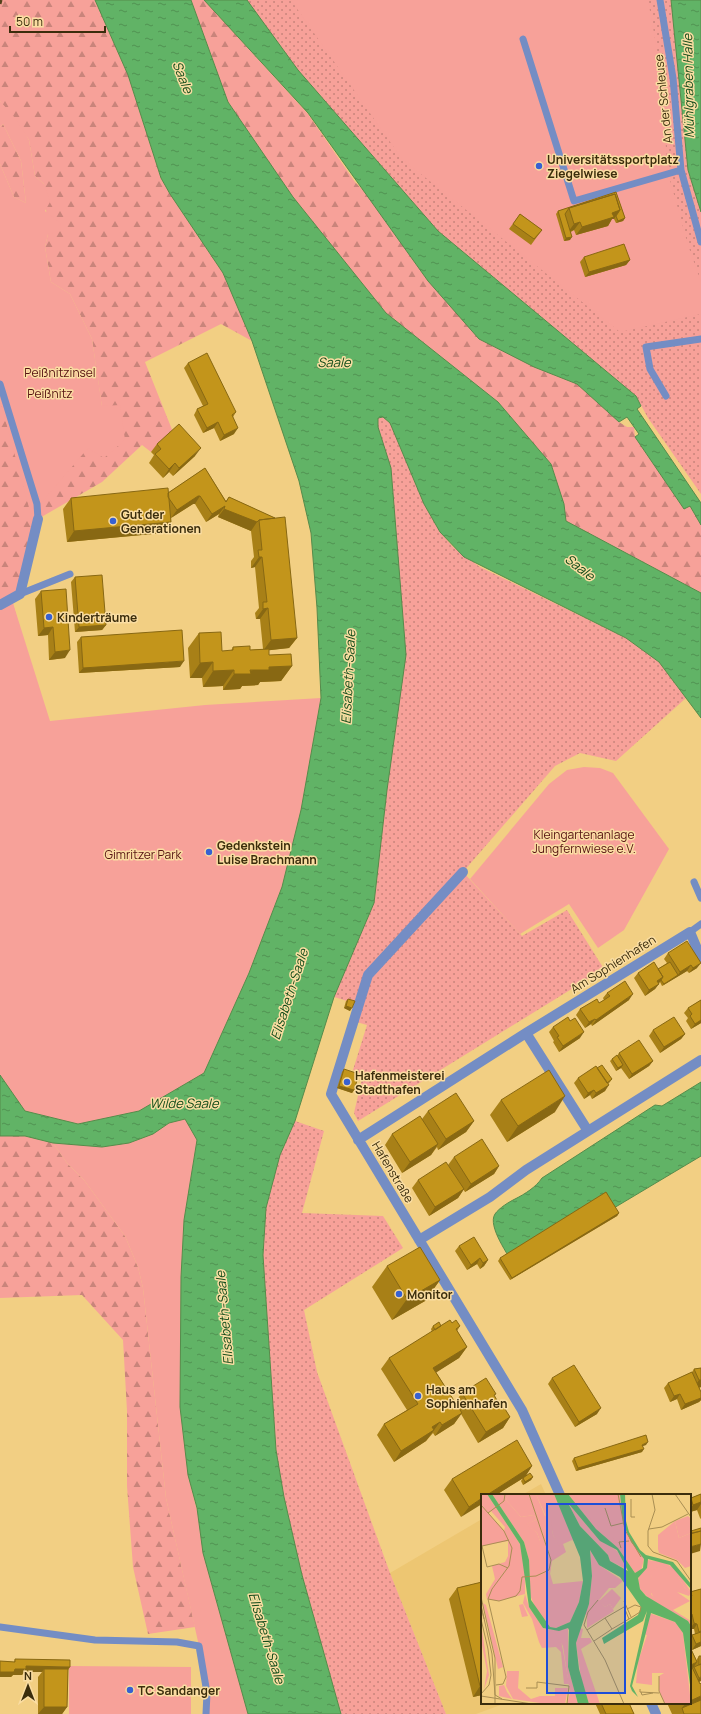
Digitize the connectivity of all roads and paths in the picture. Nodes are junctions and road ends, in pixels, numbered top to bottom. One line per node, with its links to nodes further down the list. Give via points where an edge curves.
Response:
1 (660, 0): 3 (lane, An der Schleuse, via 673,78)
2 (523, 39): 3 (lane, via 574,201)
3 (681, 170): 4 (lane, An der Schleuse)
4 (701, 242)
5 (701, 339): 7 (lane, via 646,347 650,369)
6 (0, 384): 8 (lane, via 37,504)
7 (666, 396)
8 (38, 519): 10 (street)
9 (70, 574): 10 (lane)
10 (20, 594): 11 (street)
11 (0, 606)
12 (463, 872): 21 (street, Hafenstraße, via 368,975 331,1094)
13 (694, 882): 14 (lane)
14 (701, 898)
15 (701, 924): 16 (lane)
16 (690, 932): 17 (street); 18 (street, Am Sophienhafen)
17 (701, 958)
18 (526, 1033): 20 (street); 21 (street, Am Sophienhafen)
19 (701, 1060): 20 (street)
20 (588, 1131): 22 (street, via 526,1170 490,1197)
21 (358, 1140): 22 (street, Hafenstraße)
22 (419, 1240): 23 (street, Hafenstraße, via 522,1410)
23 (560, 1494)
24 (0, 1627): 26 (lane, via 95,1640 177,1642 200,1646 207,1693)
25 (651, 1704): 27 (street)
26 (206, 1714)
27 (656, 1714)

